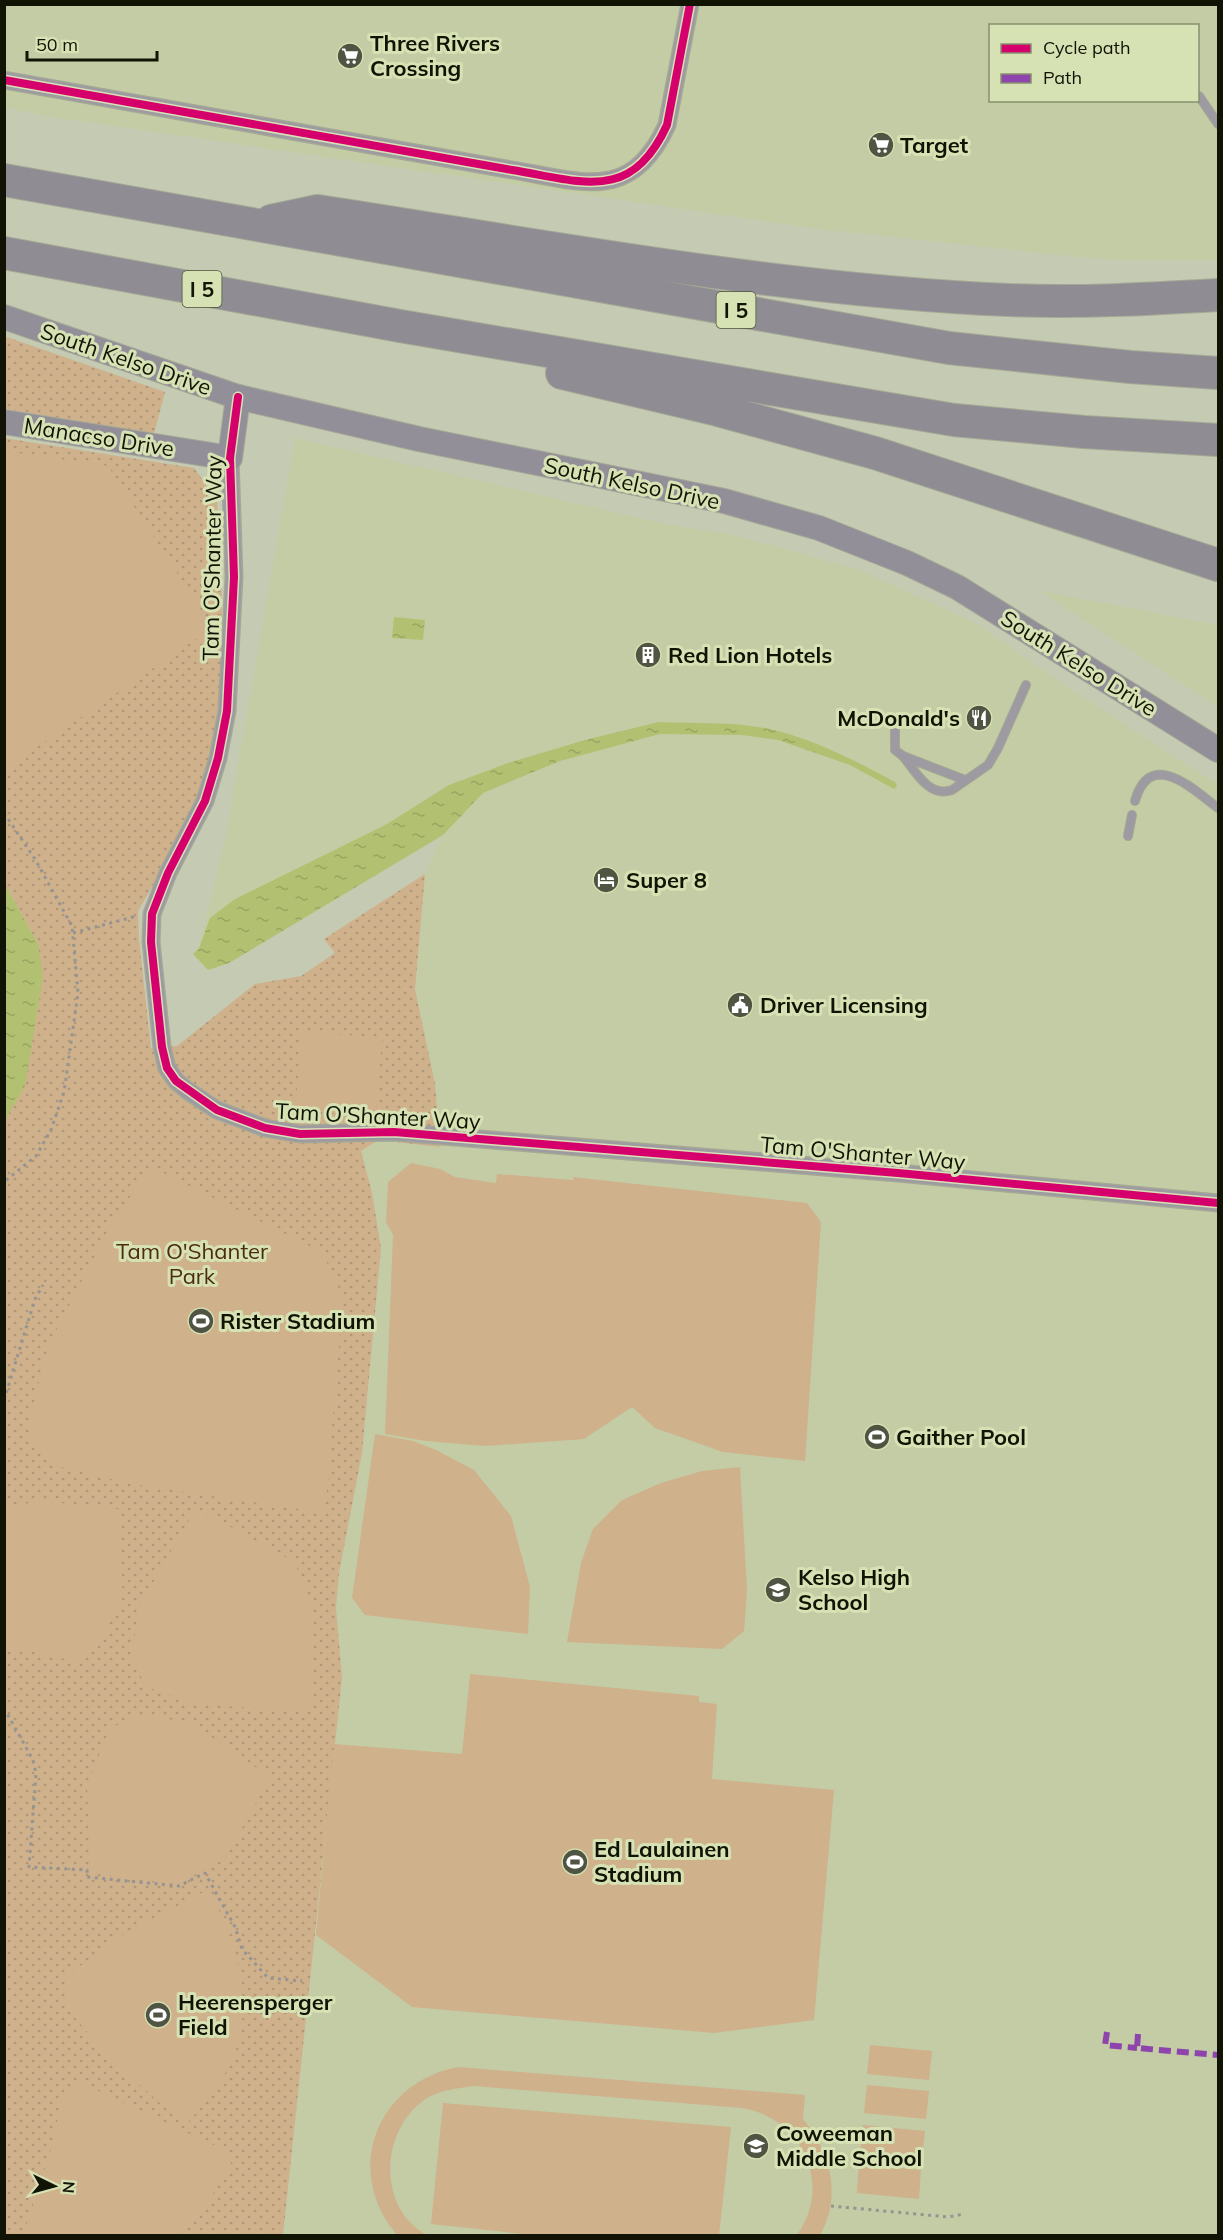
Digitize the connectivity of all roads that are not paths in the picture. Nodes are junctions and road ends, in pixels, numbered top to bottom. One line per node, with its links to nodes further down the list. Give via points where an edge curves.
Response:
1 (690, 4): 2 (street, via 667,124 659,142 629,173 611,181 592,183 512,170)
2 (4, 80)
3 (1199, 96): 4 (lane)
4 (1218, 123)
5 (4, 180): 6 (highway, I 5)
6 (256, 224): 8 (highway, via 318,211 751,276 920,295 1061,301); 11 (highway, I 5, via 949,348)
7 (4, 253): 10 (highway, I 5)
8 (1218, 295)
9 (4, 317): 12 (main road, South Kelso Drive)
10 (400, 326): 14 (highway, I 5, via 954,420); 16 (highway, via 451,346 717,410 875,453)
11 (1218, 374)
12 (238, 398): 15 (main road, Tam O'Shanter Way); 19 (main road, South Kelso Drive, via 724,501 819,528 957,587)
13 (4, 422): 15 (main road, Manacso Drive)
14 (1218, 440)
15 (230, 458): 26 (street, Tam O'Shanter Way, via 234,577 227,711 205,801 152,914 151,942 162,1047 167,1068 188,1091 226,1114 265,1128 300,1134 394,1132)
16 (1218, 566)
17 (1026, 685): 21 (lane, via 988,765)
18 (894, 720): 20 (lane, via 895,750)
19 (1218, 750)
20 (903, 756): 21 (lane); 21 (lane, via 933,790 946,792)
21 (965, 780)
22 (1135, 801): 23 (lane, via 1148,779 1166,774)
23 (1218, 808)
24 (1132, 815): 25 (lane)
25 (1128, 836)
26 (1218, 1203)

